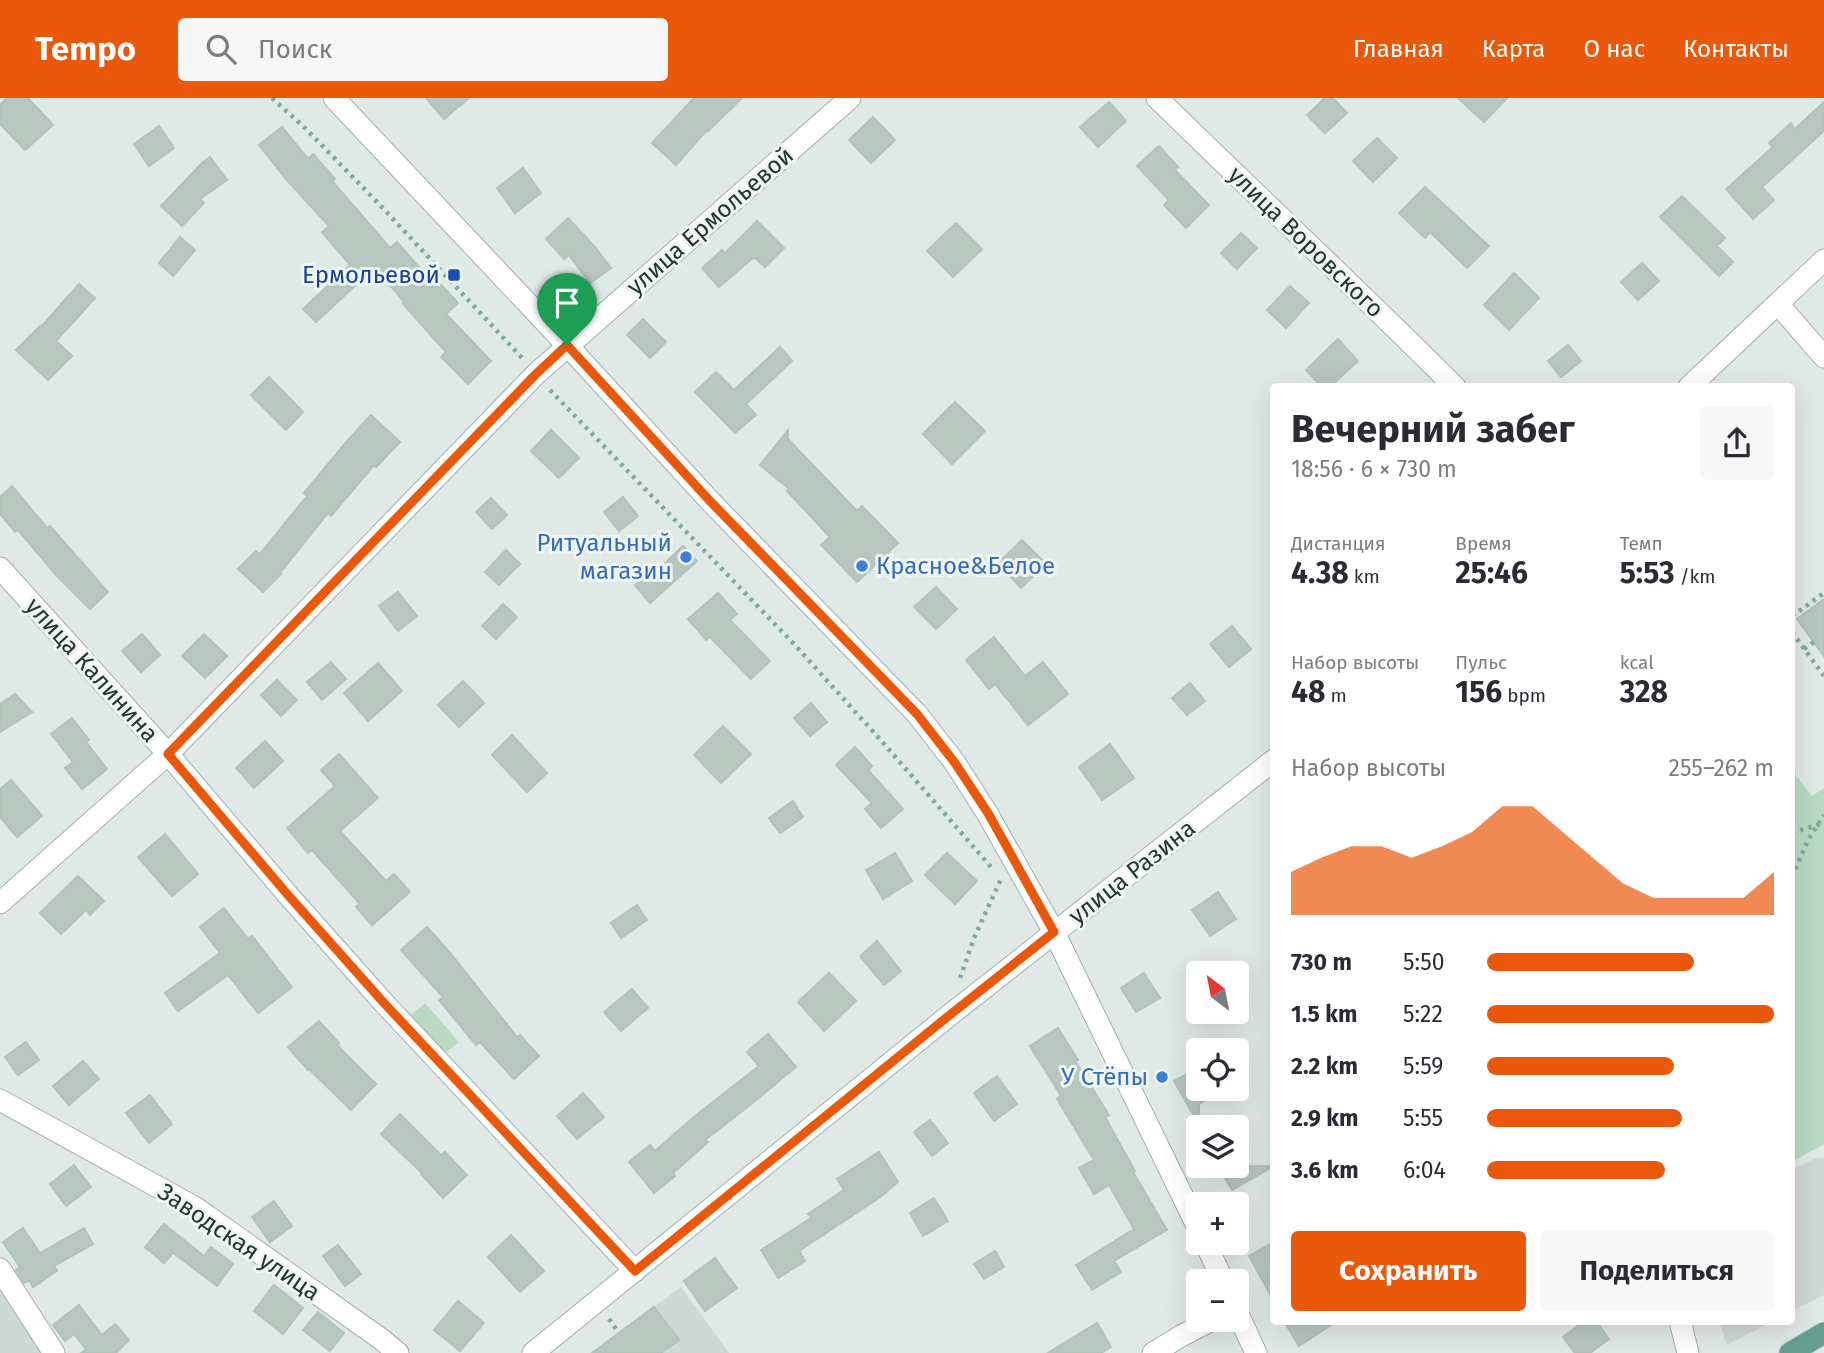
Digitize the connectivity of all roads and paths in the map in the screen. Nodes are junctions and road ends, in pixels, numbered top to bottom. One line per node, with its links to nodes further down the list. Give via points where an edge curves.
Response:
1 (272, 98): 9 (path, via 380,205)
2 (850, 98): 7 (street, улица Ермольевой)
3 (1157, 98): 10 (street, улица Воровского)
4 (337, 99): 7 (street)
5 (1824, 260): 6 (street)
6 (1778, 304): 8 (street); 11 (street)
7 (567, 345): 9 (street, улица Ермольевой); 29 (street, via 710,501 917,714 988,813)
8 (1824, 357)
9 (536, 374): 19 (street, улица Ермольевой); 25 (path, via 794,644)
10 (1451, 383)
11 (1693, 383)
12 (0, 568): 19 (street, улица Калинина)
13 (1824, 593): 14 (path)
14 (1795, 614)
15 (1795, 636): 17 (path)
16 (1814, 642): 17 (path)
17 (1804, 649): 18 (path)
18 (1824, 676)
19 (168, 754): 28 (street, улица Ермольевой); 34 (street, улица Калинина, via 384,1003)
20 (1270, 769): 29 (street, улица Разина)
21 (1824, 815): 22 (path)
22 (1817, 825): 23 (path); 24 (path); 26 (path)
23 (1824, 825)
24 (1795, 832)
25 (993, 869)
26 (1795, 870)
27 (1007, 890): 30 (path, via 1001,878)
28 (0, 903)
29 (1054, 932): 32 (street); 34 (street, улица Разина)
30 (958, 984)
31 (0, 1100): 40 (street, Заводская улица, via 195,1208)
32 (1186, 1203)
33 (0, 1269): 39 (street)
34 (635, 1271): 41 (street, улица Разина)
35 (1681, 1325): 44 (street)
36 (1189, 1332): 42 (street)
37 (1246, 1332): 43 (street)
38 (1824, 1333): 45 (main road)
39 (54, 1353)
40 (398, 1353)
41 (533, 1353)
42 (1153, 1353)
43 (1256, 1353)
44 (1688, 1353)
45 (1790, 1353)

